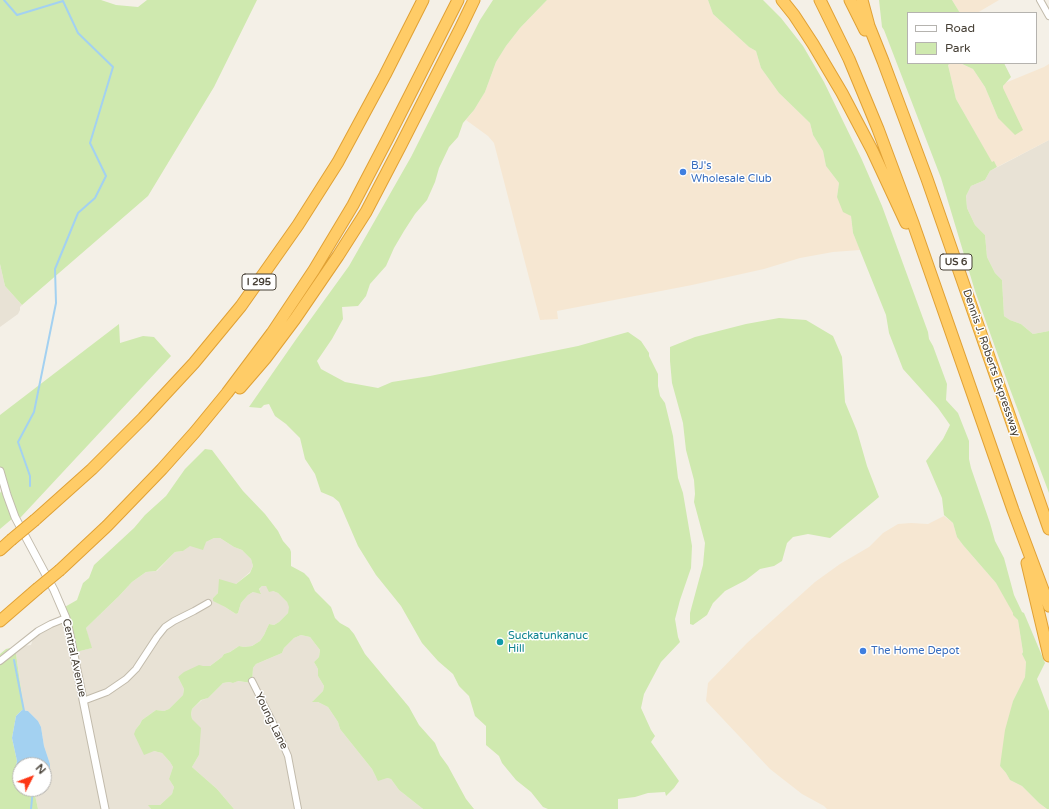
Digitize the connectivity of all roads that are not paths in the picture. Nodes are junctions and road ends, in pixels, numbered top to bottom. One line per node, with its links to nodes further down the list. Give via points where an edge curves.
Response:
1 (423, 0): 18 (highway, I 295, bridge, via 338,162 245,302 210,345 143,418 92,469)
2 (458, 0): 13 (highway, via 353,205 327,249 272,333)
3 (475, 0): 13 (highway, via 366,212 325,277 265,359 199,435)
4 (782, 0): 11 (highway, via 813,44 852,112)
5 (820, 0): 11 (highway, US 6, via 871,112)
6 (850, 0): 10 (highway)
7 (862, 0): 10 (highway, US 6)
8 (1040, 0): 9 (street)
9 (1049, 16)
10 (884, 61): 12 (highway, Dennis J. Roberts Expressway / US 6)
11 (934, 283): 15 (highway, US 6)
12 (1026, 463): 16 (highway); 17 (highway, Dennis J. Roberts Expressway / US 6)
13 (162, 470): 22 (highway, bridge, via 108,526)
14 (0, 471): 21 (street, Central Avenue, via 15,517)
15 (1013, 510): 20 (highway, US 6); 23 (highway)
16 (1049, 518)
17 (1049, 529)
18 (0, 550)
19 (208, 603): 26 (street, via 165,627 126,679 100,695)
20 (1049, 606)
21 (66, 618): 24 (street, via 38,631); 26 (street, Central Avenue)
22 (0, 621)
23 (1049, 656)
24 (0, 661)
25 (252, 681): 28 (street, Young Lane, via 288,756)
26 (83, 701): 27 (street, Central Avenue)
27 (105, 809)
28 (298, 809)

